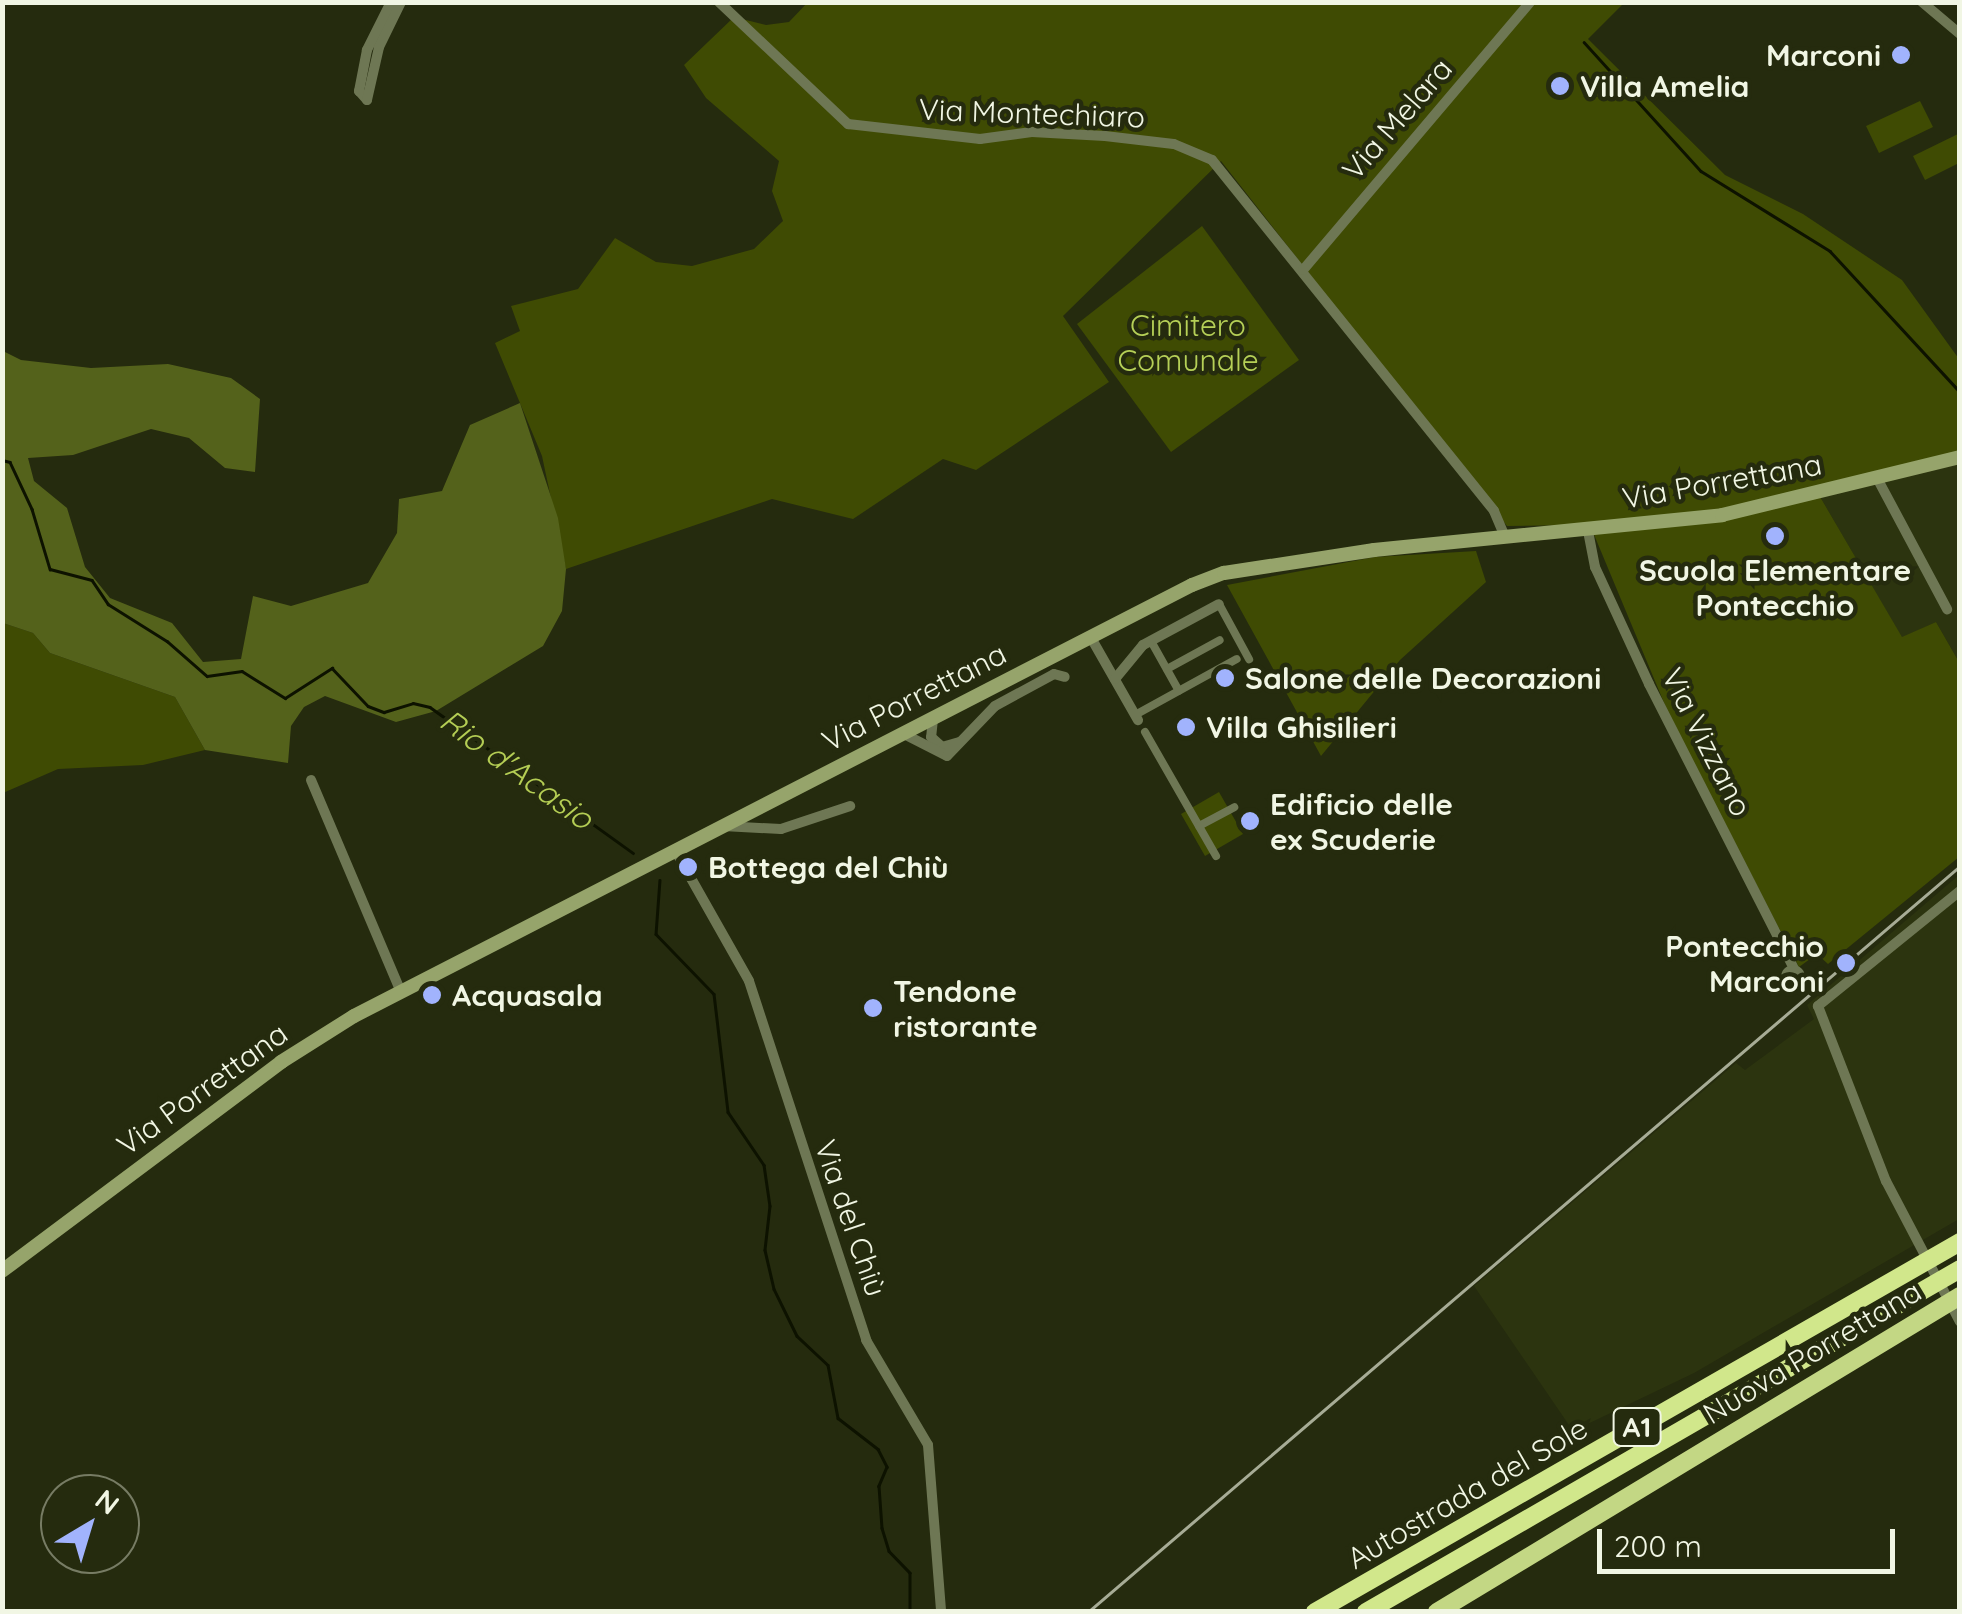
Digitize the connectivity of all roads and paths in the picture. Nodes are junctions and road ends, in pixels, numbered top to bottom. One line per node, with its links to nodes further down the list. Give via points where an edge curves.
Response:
1 (391, 2): 2 (street, via 367,50 359,92 367,100 380,47)
2 (401, 2)
3 (719, 2): 7 (street, Via Montechiaro, via 848,124 980,139 1032,132 1105,136 1194,151 1223,171)
4 (1530, 2): 7 (street, Via Melara)
5 (1922, 2): 6 (street)
6 (1960, 34)
7 (1303, 270): 11 (street, Via Montechiaro, via 1494,511)
8 (1960, 457): 9 (main road, Via Porrettana)
9 (1878, 478): 10 (main road, Via Porrettana, via 1722,515); 13 (street)
10 (1588, 531): 11 (main road, Via Porrettana); 34 (street, Via Vizzano, via 1595,567 1649,684)
11 (1506, 537): 14 (main road, Via Porrettana, via 1224,573)
12 (1219, 604): 16 (street); 20 (street, via 1244,657)
13 (1947, 609)
14 (1090, 636): 19 (street); 22 (main road, Via Porrettana)
15 (1220, 640): 17 (street)
16 (1151, 641): 17 (street); 19 (street)
17 (1167, 669): 20 (street)
18 (1066, 677): 25 (street, via 1054,674 995,706)
19 (1115, 680): 21 (street)
20 (1179, 690): 21 (street)
21 (1136, 717)
22 (928, 727): 24 (main road, Via Porrettana); 25 (street, via 942,747)
23 (1145, 732): 30 (street)
24 (904, 734): 25 (street, via 939,757); 29 (main road, Via Porrettana)
25 (969, 736)
26 (311, 780): 35 (street)
27 (850, 806): 29 (street, via 782,829)
28 (1234, 807): 30 (street)
29 (722, 826): 31 (main road, Via Porrettana)
30 (1199, 826): 32 (street)
31 (675, 850): 35 (main road, Via Porrettana); 41 (street, Via del Chiù, via 748,981 866,1340 928,1445)
32 (1216, 856)
33 (1960, 891): 40 (street, via 1824,996 1818,1022)
34 (1792, 968)
35 (401, 992): 38 (main road, Via Porrettana, via 282,1062)
36 (1960, 1242): 42 (highway, Autostrada del Sole / A1)
37 (1960, 1270): 43 (highway, Autostrada del Sole / A1)
38 (2, 1271)
39 (1960, 1296): 44 (highway, Nuova Porrettana)
40 (1960, 1322)
41 (941, 1612)
42 (1315, 1612)
43 (1366, 1612)
44 (1438, 1612)

